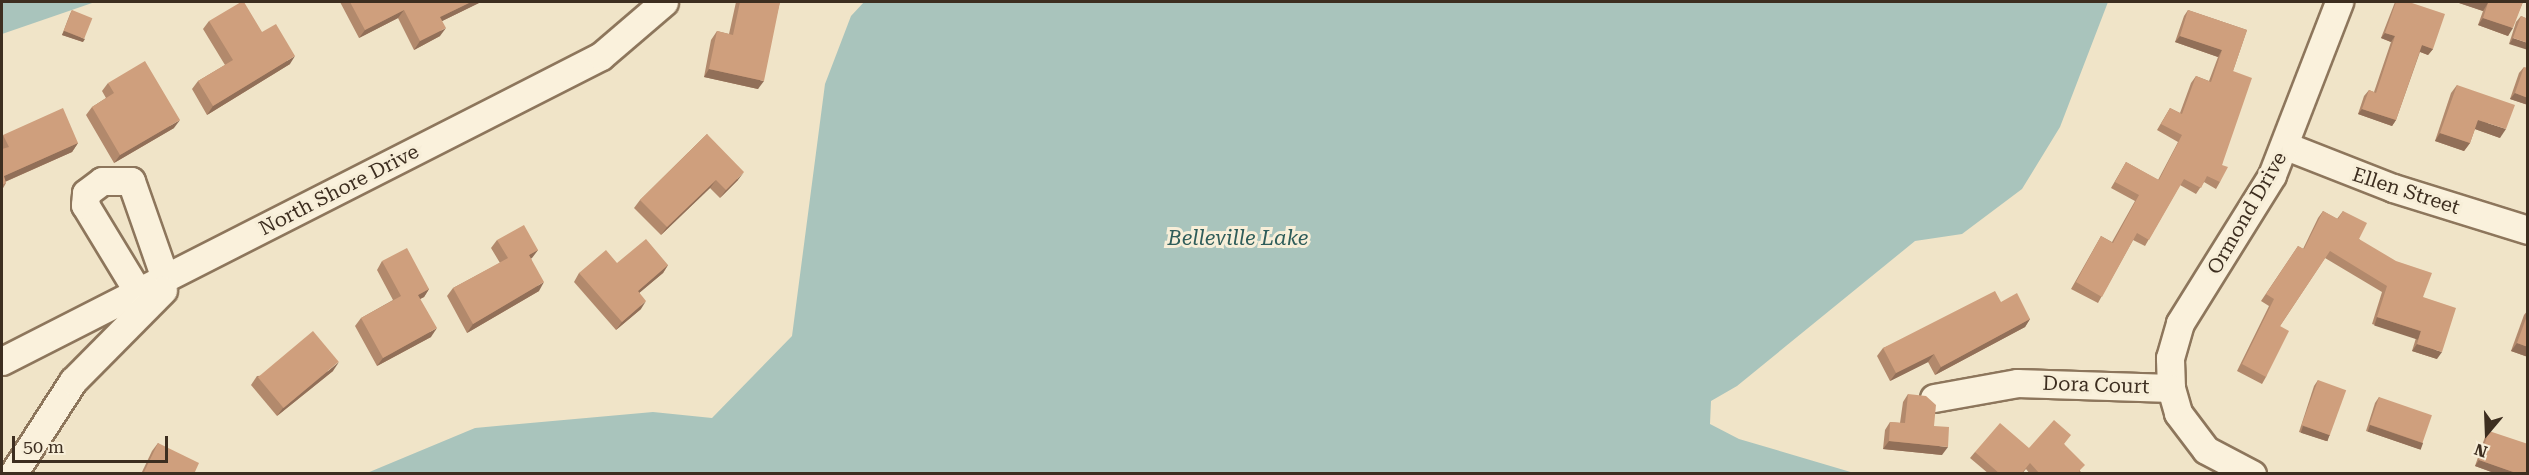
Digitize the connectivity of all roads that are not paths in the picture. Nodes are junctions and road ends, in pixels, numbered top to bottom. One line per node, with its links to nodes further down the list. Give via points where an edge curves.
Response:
1 (664, 2): 5 (street, North Shore Drive, via 601,56)
2 (2338, 2): 3 (street, Ormond Drive)
3 (2286, 146): 4 (street, Ellen Street, via 2393,188); 9 (street, Ormond Drive, via 2180,323 2170,358)
4 (2528, 230)
5 (234, 243): 6 (street, North Shore Drive); 11 (street, via 163,290 103,345 46,417)
6 (165, 278): 7 (street, North Shore Drive); 7 (street, via 131,181 102,181 86,193 85,205)
7 (138, 292): 8 (street, North Shore Drive)
8 (2, 362)
9 (2170, 388): 10 (street, Dora Court, via 2017,383); 12 (street, Dora Court, via 2178,413 2205,450)
10 (1934, 398)
11 (13, 474)
12 (2252, 474)

